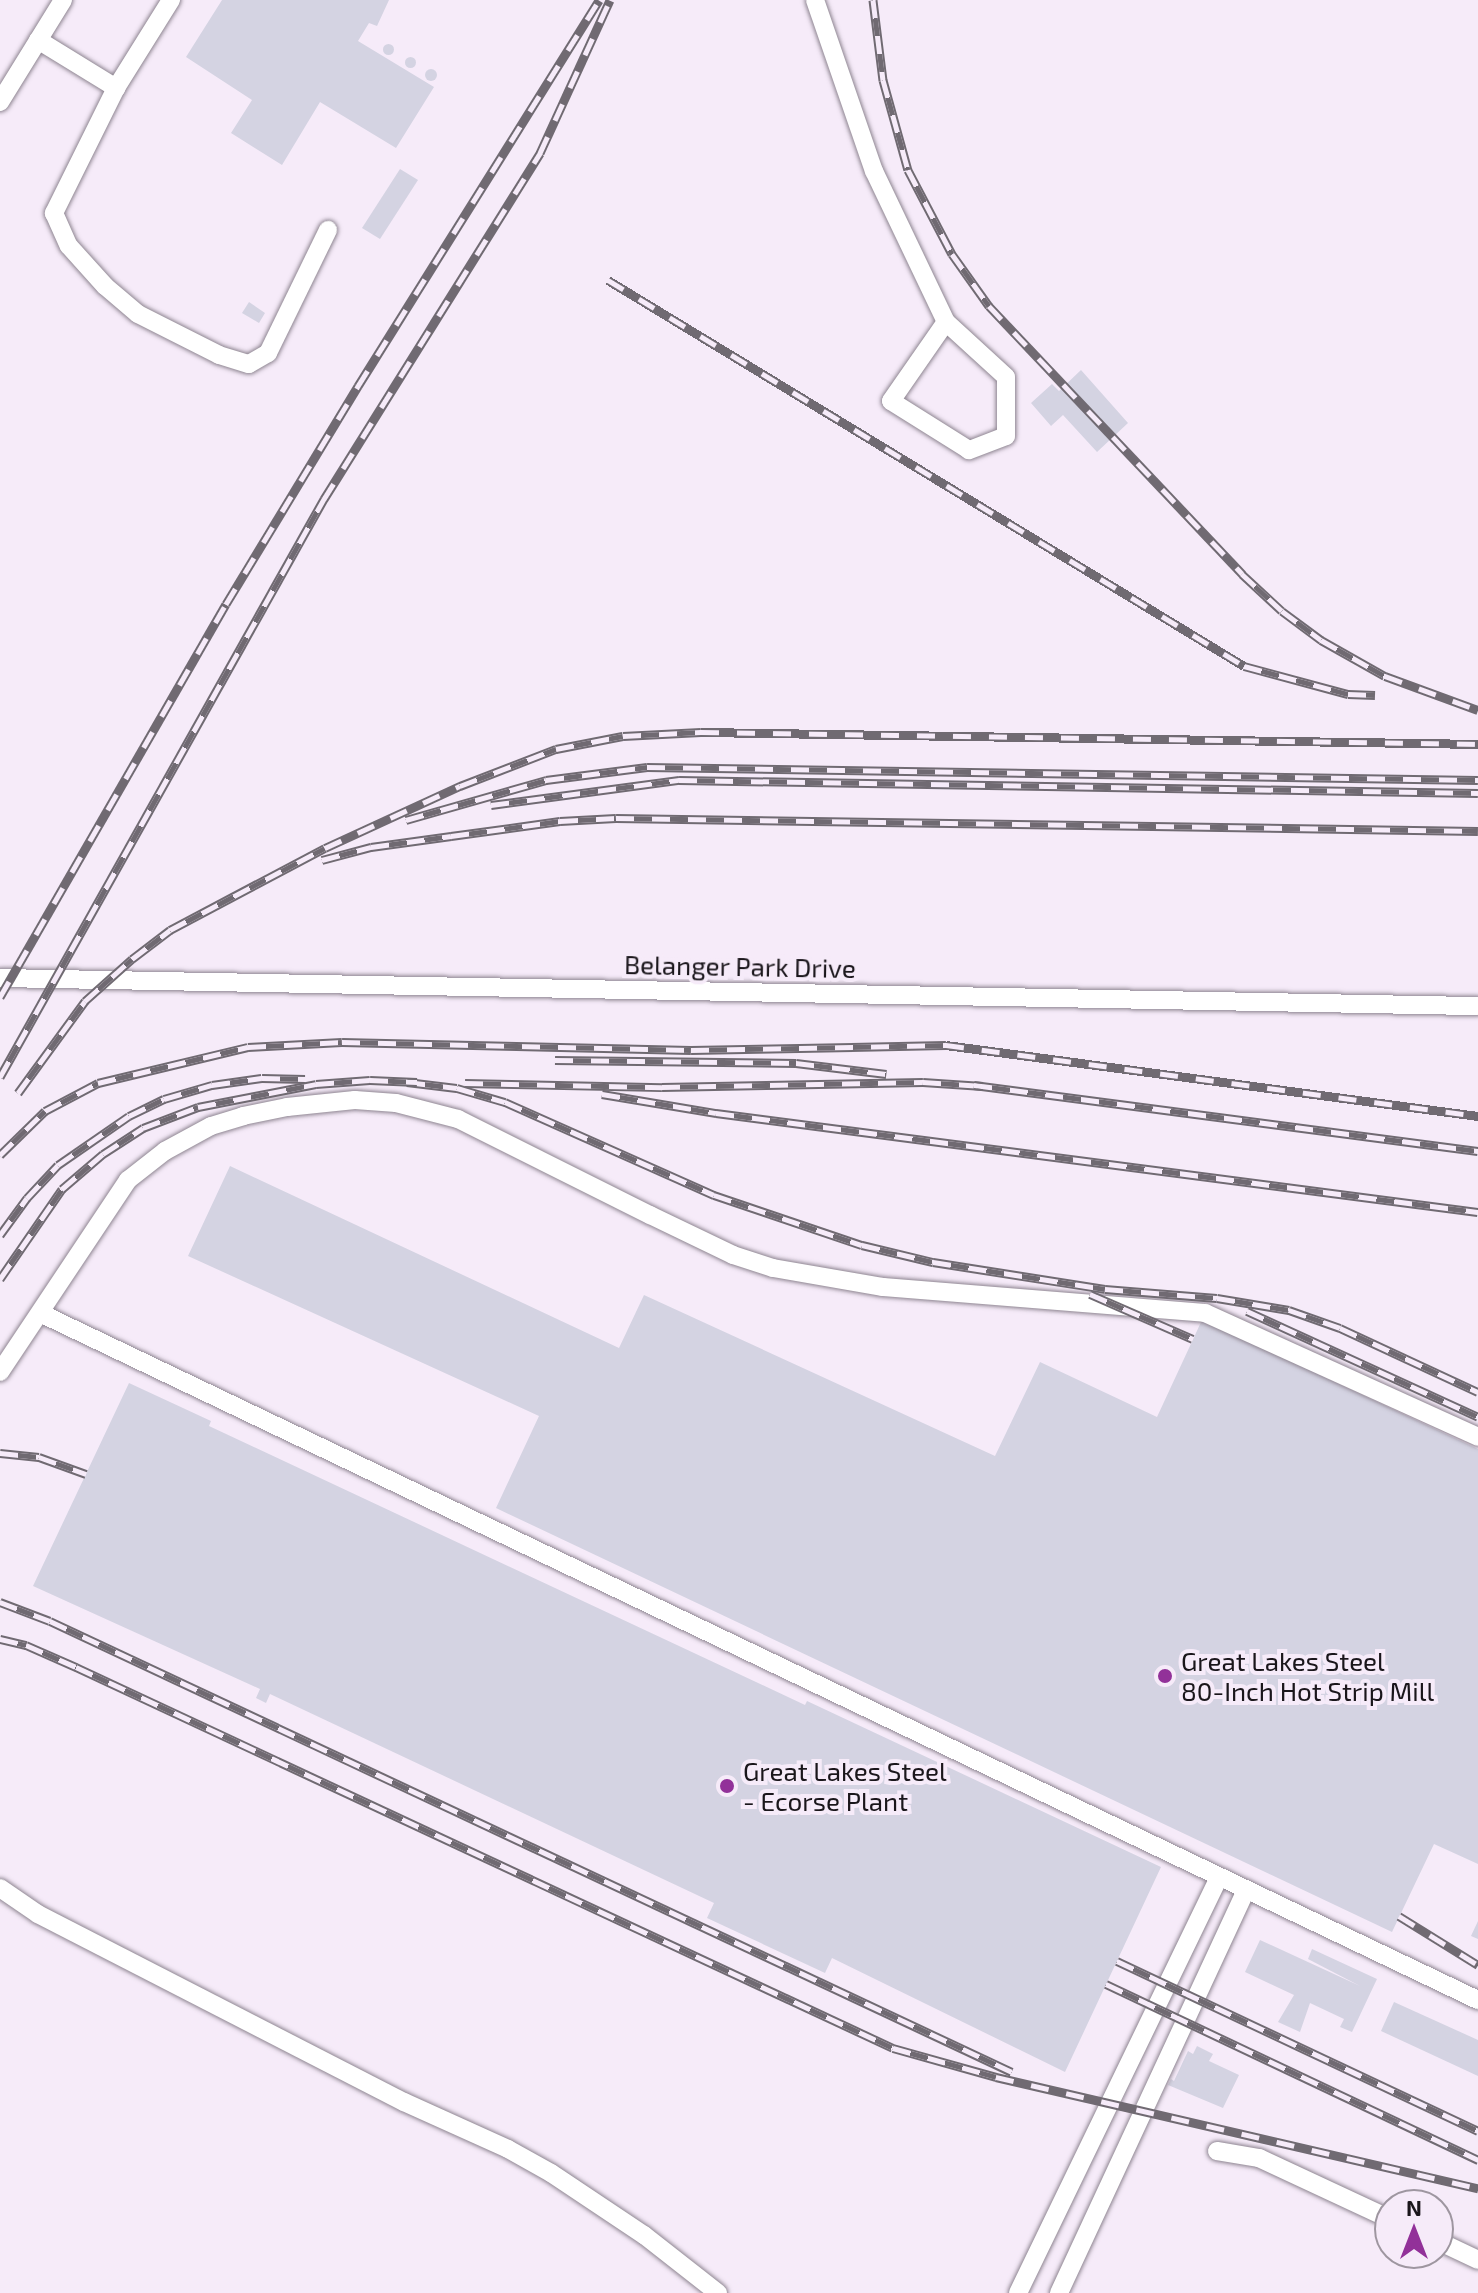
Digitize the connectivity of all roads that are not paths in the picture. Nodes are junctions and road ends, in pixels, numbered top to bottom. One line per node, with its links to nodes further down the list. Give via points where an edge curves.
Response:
1 (63, 0): 4 (street)
2 (171, 0): 5 (street)
3 (815, 0): 8 (street, via 874,171)
4 (38, 40): 5 (street); 6 (street)
5 (116, 88): 7 (street, via 54,213 69,246 138,314 219,355 249,364 268,353)
6 (0, 102)
7 (328, 230)
8 (946, 322): 8 (street, via 1006,377 1006,436 969,450 891,401)
9 (0, 978): 10 (street, Belanger Park Drive)
10 (1478, 1006)
11 (40, 1313): 12 (street); 13 (street, via 128,1180 165,1151 211,1126 287,1107 355,1100 396,1103 458,1119 733,1255 773,1268 883,1287 1205,1313); 14 (street)
12 (0, 1372)
13 (1478, 1437)
14 (1219, 1877): 16 (street); 23 (street)
15 (0, 1888): 22 (street, via 38,1914 551,2173)
16 (1246, 1890): 17 (street); 24 (street)
17 (1478, 2000)
18 (1217, 2151): 19 (street, via 1259,2158)
19 (1374, 2212)
20 (1454, 2249): 21 (street)
21 (1478, 2260)
22 (718, 2293)
23 (1018, 2293)
24 (1059, 2293)

